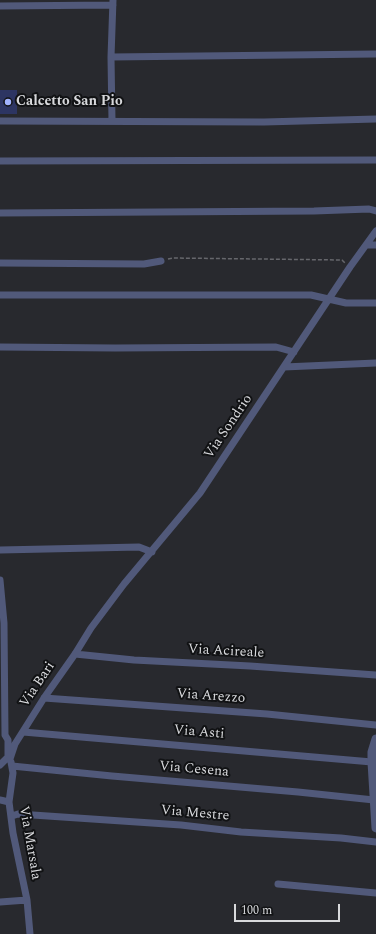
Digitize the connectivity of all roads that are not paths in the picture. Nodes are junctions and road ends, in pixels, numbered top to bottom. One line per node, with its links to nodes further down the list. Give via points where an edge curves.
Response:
1 (113, 2): 2 (street); 4 (street)
2 (0, 6)
3 (376, 54): 4 (street)
4 (111, 57): 7 (street)
5 (376, 120): 7 (street)
6 (0, 121): 7 (street)
7 (112, 121)
8 (376, 160): 9 (street)
9 (0, 161)
10 (376, 211): 11 (street, via 369,209)
11 (0, 213)
12 (376, 231): 13 (street, Via Sondrio)
13 (366, 245): 14 (street); 18 (street, Via Sondrio)
14 (376, 245)
15 (161, 261): 16 (street, via 144,264)
16 (0, 263)
17 (0, 296): 18 (street, via 311,295)
18 (329, 299): 19 (street, via 346,303); 21 (street, Via Sondrio)
19 (376, 303)
20 (0, 347): 21 (street, via 276,347)
21 (294, 352): 23 (street, Via Sondrio)
22 (376, 364): 23 (street)
23 (284, 367): 25 (street, Via Sondrio, via 200,493)
24 (0, 550): 25 (street, via 139,547)
25 (152, 552): 27 (street, Via Sondrio)
26 (0, 580): 29 (street, Via Marsala, via 4,623)
27 (91, 628): 28 (street, Via Bari)
28 (75, 654): 30 (street, Via Acireale); 31 (street, Via Bari)
29 (2, 661): 34 (street, Via Marsala)
30 (376, 675)
31 (44, 698): 32 (street, Via Arezzo, via 267,714); 33 (street, Via Bari)
32 (376, 725)
33 (23, 732): 36 (street, Via Bari, via 15,744); 37 (street, Via Asti)
34 (2, 737): 36 (street, Via Marsala, via 8,740)
35 (376, 739): 37 (street)
36 (10, 761): 38 (street, Via Bari); 41 (street, Via Cesena, via 112,776); 42 (street, Via Marsala, via 13,774)
37 (372, 762): 39 (street)
38 (0, 765)
39 (374, 776): 41 (street)
40 (0, 800): 42 (street)
41 (374, 800): 44 (street)
42 (9, 802): 43 (street, Via Marsala)
43 (12, 816): 45 (street, Via Mestre, via 18,814 181,825); 48 (street, Via Marsala, via 13,833)
44 (376, 828)
45 (376, 842)
46 (278, 884): 47 (street)
47 (376, 893)
48 (27, 900): 49 (street); 50 (street, Via Marsala)
49 (0, 902)
50 (30, 934)

